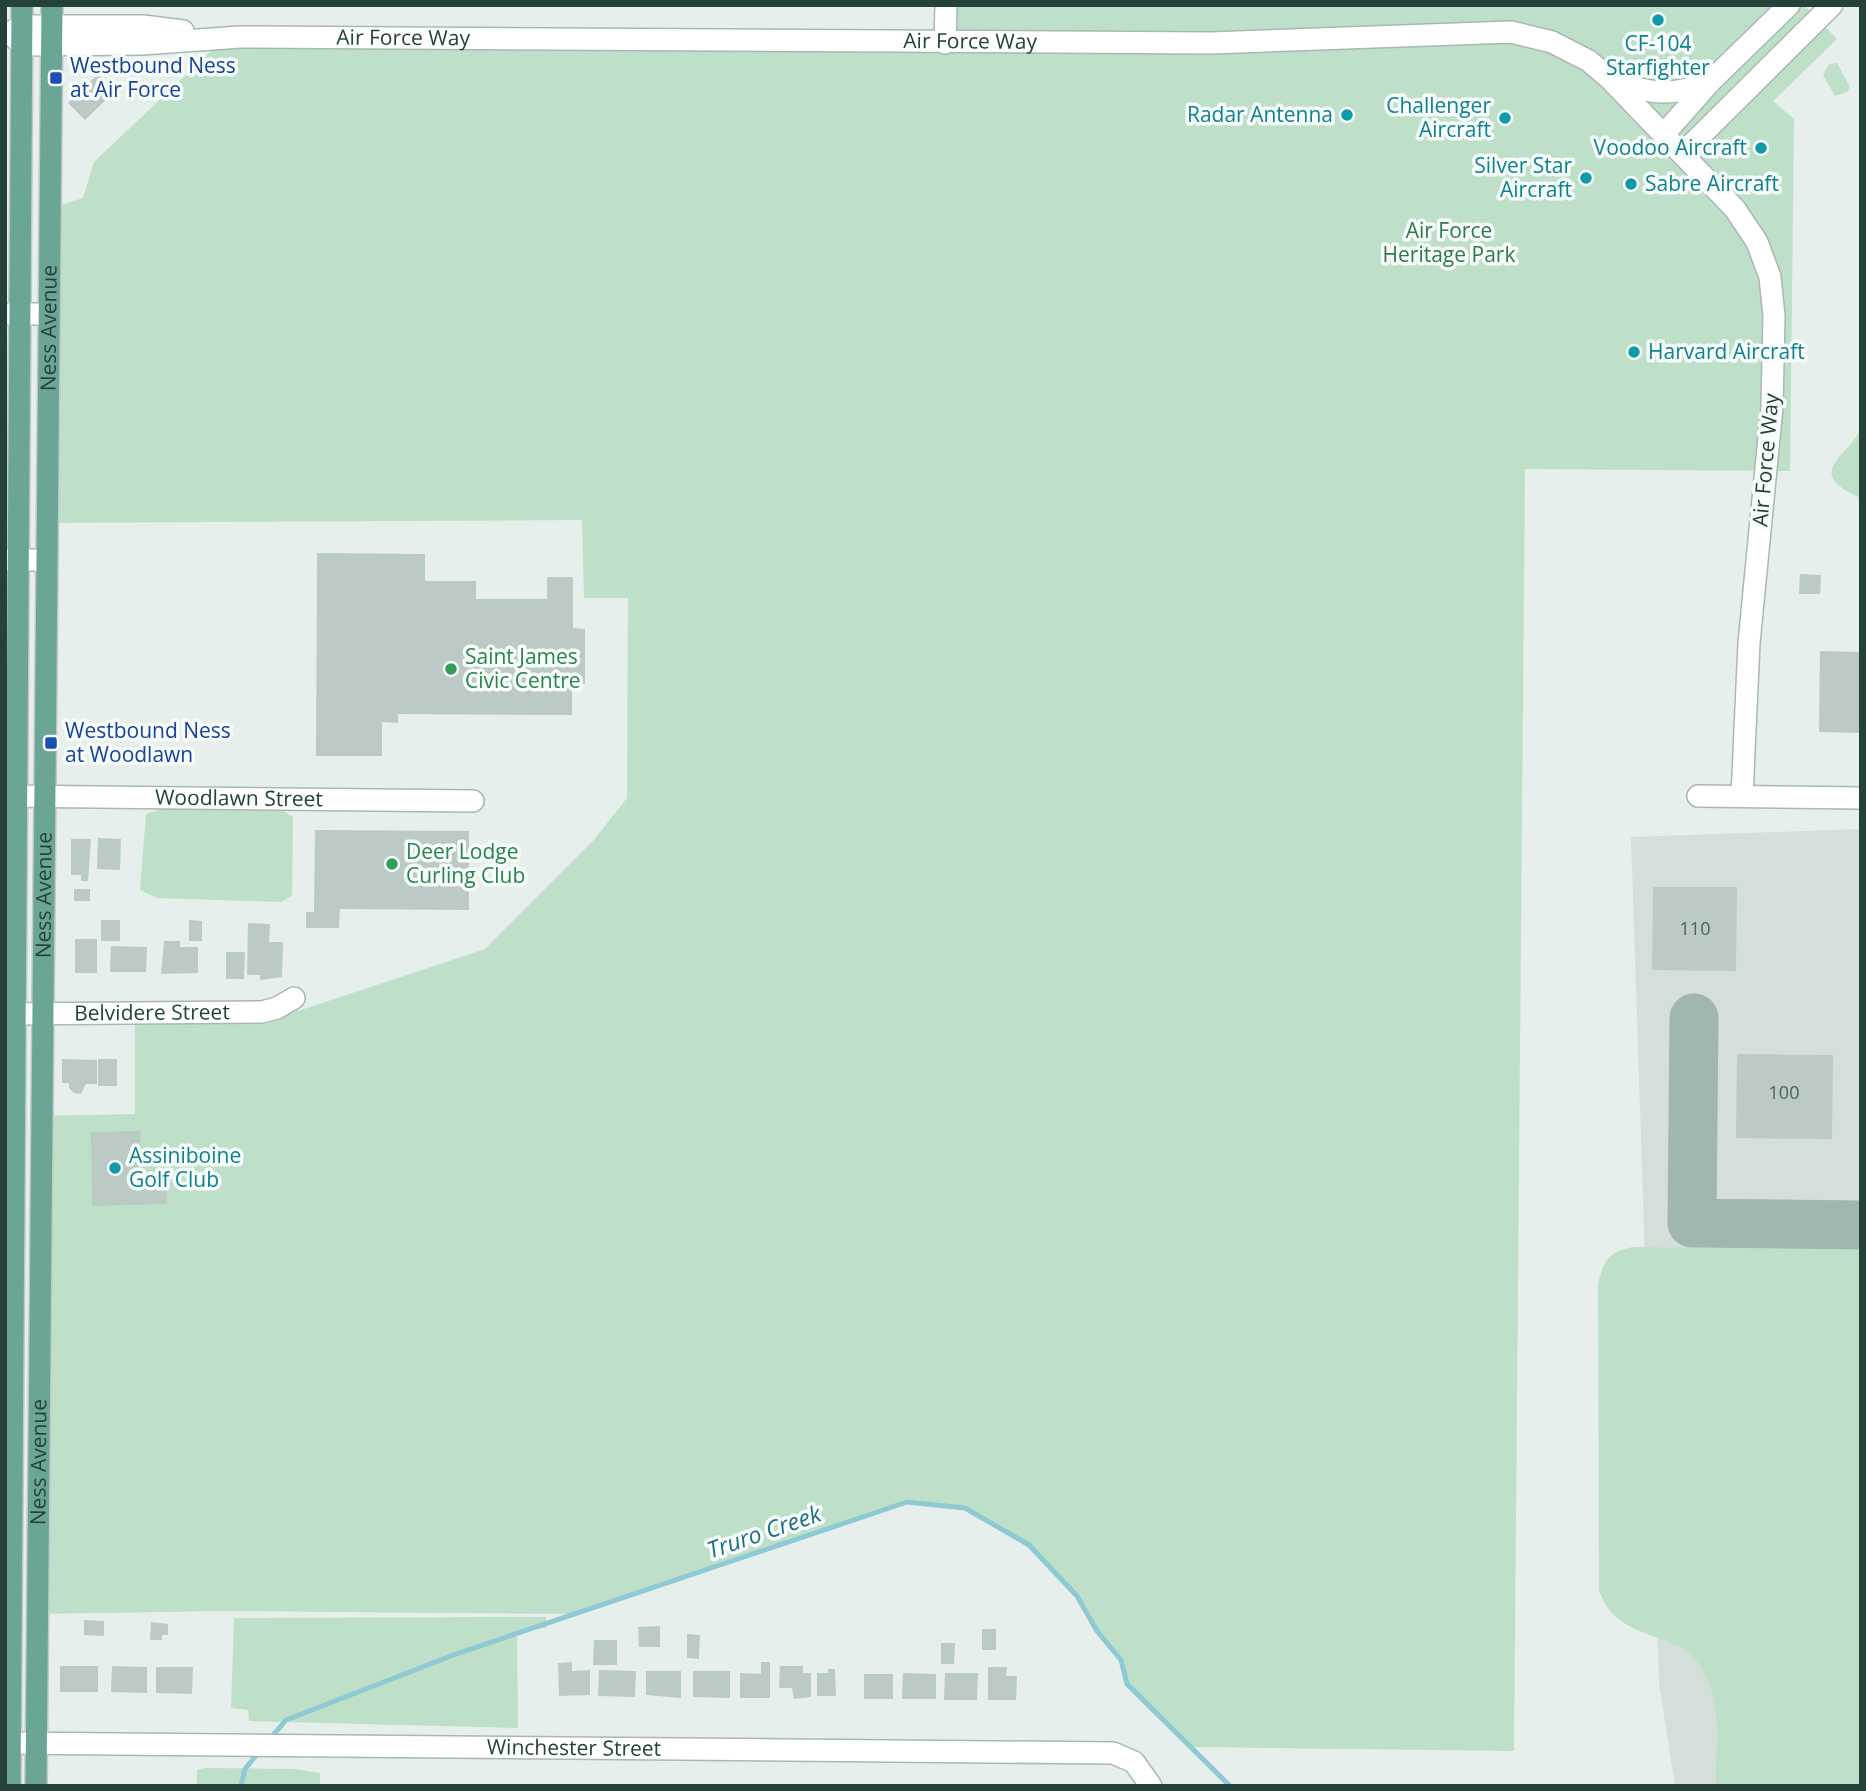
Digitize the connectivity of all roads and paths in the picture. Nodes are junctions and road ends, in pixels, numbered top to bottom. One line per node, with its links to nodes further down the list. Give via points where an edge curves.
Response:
1 (946, 5): 6 (street)
2 (1789, 5): 8 (street)
3 (1832, 5): 10 (street)
4 (52, 25): 5 (street, Air Force Way); 6 (street, Air Force Way, via 142,44 240,37); 12 (main road, Ness Avenue)
5 (17, 29): 11 (main road, Ness Avenue)
6 (945, 43): 7 (street, Air Force Way, via 1211,43 1511,32 1552,42 1589,61)
7 (1609, 78): 8 (street, via 1652,93 1684,92); 9 (street, Air Force Way)
8 (1711, 81): 9 (street)
9 (1664, 134): 10 (street, Air Force Way)
10 (1683, 153): 17 (street, Air Force Way, via 1748,227 1764,259 1773,299 1772,407 1749,643)
11 (13, 314): 12 (street); 13 (main road, Ness Avenue)
12 (48, 314): 14 (main road, Ness Avenue)
13 (12, 560): 14 (street); 15 (main road, Ness Avenue)
14 (47, 560): 18 (main road, Ness Avenue)
15 (10, 796): 18 (street, Woodlawn Street); 22 (main road, Ness Avenue)
16 (1698, 796): 17 (street)
17 (1742, 796): 19 (street)
18 (45, 797): 20 (street, Woodlawn Street); 23 (main road, Ness Avenue)
19 (1861, 797)
20 (473, 801)
21 (294, 998): 23 (street, Belvidere Street, via 262,1012)
22 (10, 1014): 23 (street, Belvidere Street); 24 (main road, Ness Avenue)
23 (43, 1014): 25 (main road, Ness Avenue)
24 (10, 1227): 25 (street); 26 (main road, Ness Avenue)
25 (41, 1227): 27 (main road, Ness Avenue)
26 (9, 1462): 27 (street); 28 (main road, Ness Avenue)
27 (40, 1462): 29 (main road, Ness Avenue)
28 (9, 1486): 29 (street); 30 (main road, Ness Avenue)
29 (39, 1487): 31 (main road, Ness Avenue)
30 (8, 1743): 31 (street, Winchester Street); 32 (main road, Ness Avenue)
31 (36, 1743): 33 (main road, Ness Avenue); 34 (street, Winchester Street, via 1113,1753 1139,1766)
32 (10, 1786)
33 (36, 1786)
34 (1152, 1786)

